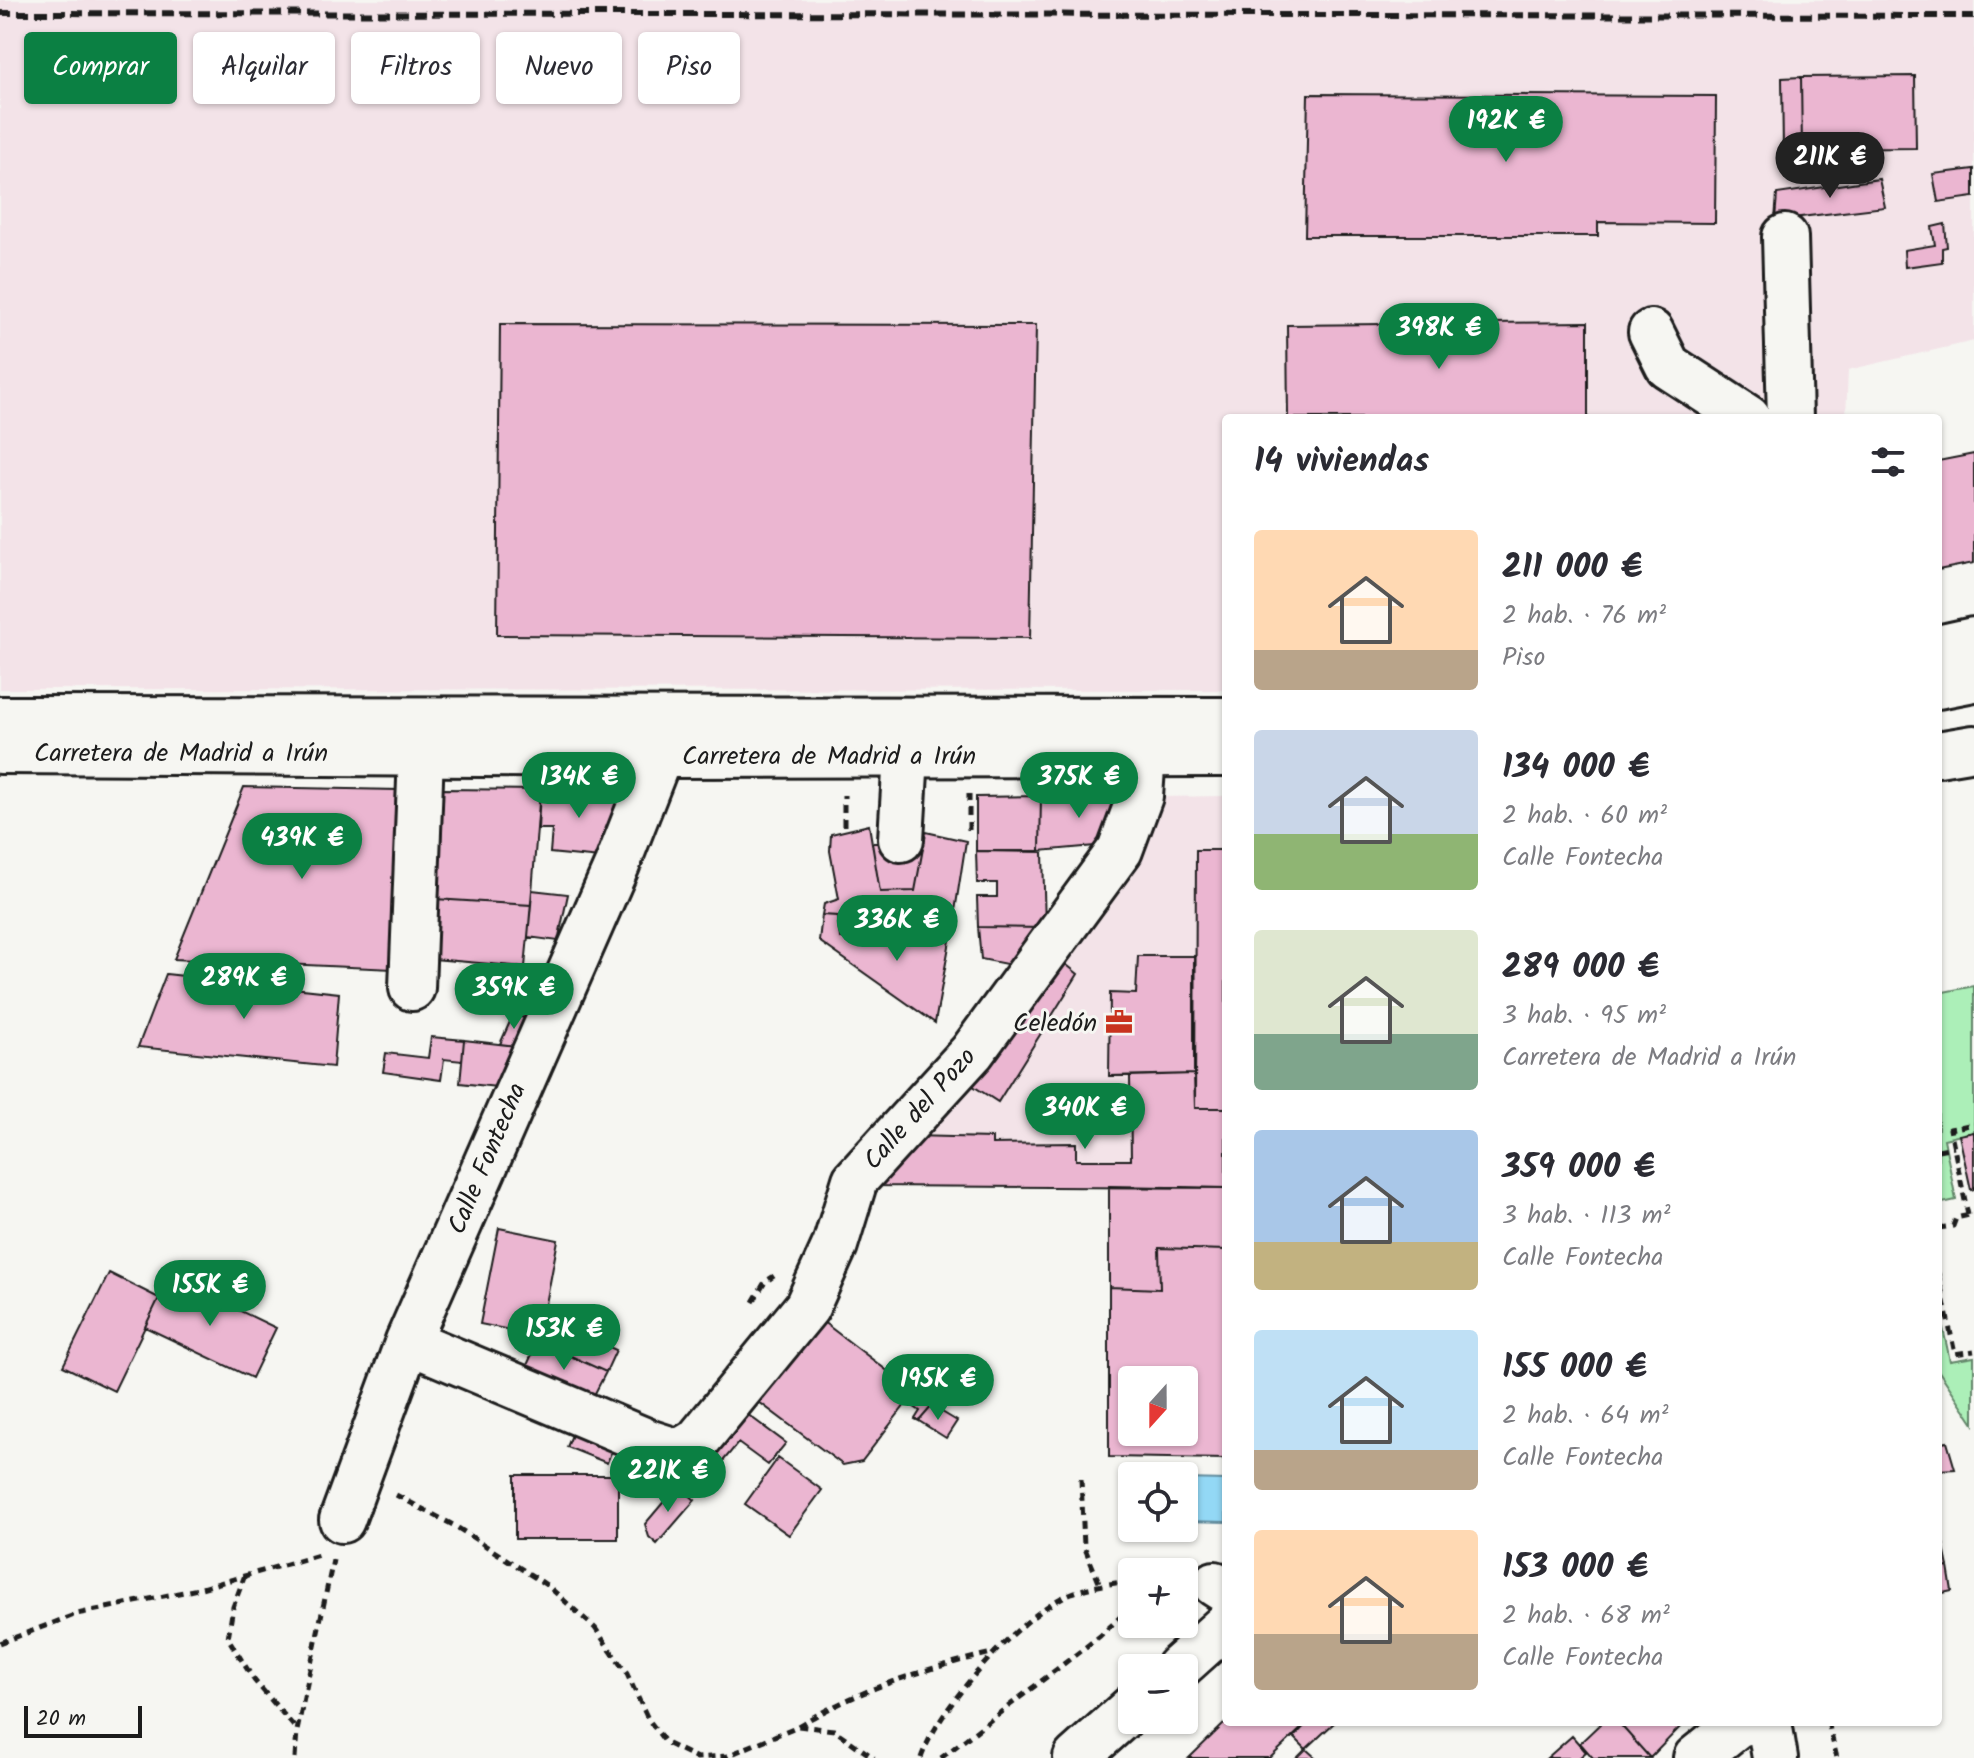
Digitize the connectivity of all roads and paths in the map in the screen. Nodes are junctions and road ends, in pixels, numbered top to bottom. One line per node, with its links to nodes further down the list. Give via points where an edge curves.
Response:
1 (1785, 237): 4 (main road)
2 (1651, 332): 3 (main road, via 1668,366)
3 (1742, 414)
4 (1790, 414)
5 (1974, 640): 6 (main road)
6 (1942, 647)
7 (1974, 679): 8 (main road)
8 (1942, 685)
9 (0, 719): 10 (main road, Carretera de Madrid a Irún)
10 (1222, 720)
11 (1974, 748): 13 (main road)
12 (0, 751): 14 (main road, Carretera de Madrid a Irún)
13 (1942, 753)
14 (421, 754): 16 (main road, Carretera de Madrid a Irún); 24 (main road)
15 (1222, 754): 18 (main road, Carretera de Madrid a Irún)
16 (660, 755): 17 (main road, Carretera de Madrid a Irún); 31 (main road, Calle Fontecha)
17 (906, 755): 18 (main road, Carretera de Madrid a Irún); 23 (main road)
18 (1143, 755): 31 (main road, Calle del Pozo, via 1140,796 1120,850 972,1052 855,1180 835,1245 807,1307 697,1441 679,1452)
19 (845, 782): 21 (path)
20 (969, 783): 22 (path)
21 (844, 826)
22 (969, 833)
23 (901, 839)
24 (412, 988)
25 (1974, 1124): 26 (path, via 1950,1129)
26 (1954, 1147): 27 (path); 28 (path)
27 (1942, 1149)
28 (1971, 1215): 29 (path)
29 (1942, 1227)
30 (1942, 1292): 32 (path, via 1955,1354)
31 (408, 1341): 33 (main road, Calle Fontecha)
32 (1974, 1351)
33 (360, 1476): 35 (main road, Calle Fontecha); 45 (path, via 455,1526 548,1586 595,1628 666,1743 697,1758 727,1756)
34 (1081, 1479): 38 (path, via 1084,1546)
35 (338, 1535): 36 (path); 49 (path)
36 (245, 1575): 41 (path, via 77,1614); 49 (path, via 228,1638 254,1680)
37 (1118, 1583): 38 (path)
38 (1101, 1587): 42 (path, via 1071,1593 1023,1625)
39 (1222, 1600): 43 (main road)
40 (1118, 1619): 53 (path)
41 (0, 1643)
42 (997, 1652): 45 (path, via 935,1666 824,1710); 52 (path, via 967,1682)
43 (1187, 1654)
44 (1118, 1720): 54 (main road)
45 (798, 1726): 51 (path, via 834,1730)
46 (1736, 1726): 55 (main road)
47 (1770, 1726): 56 (main road)
48 (1829, 1726): 57 (path)
49 (297, 1731): 50 (path)
50 (295, 1758)
51 (874, 1758)
52 (921, 1758)
53 (941, 1758)
54 (1076, 1758)
55 (1696, 1758)
56 (1775, 1758)
57 (1837, 1758)

